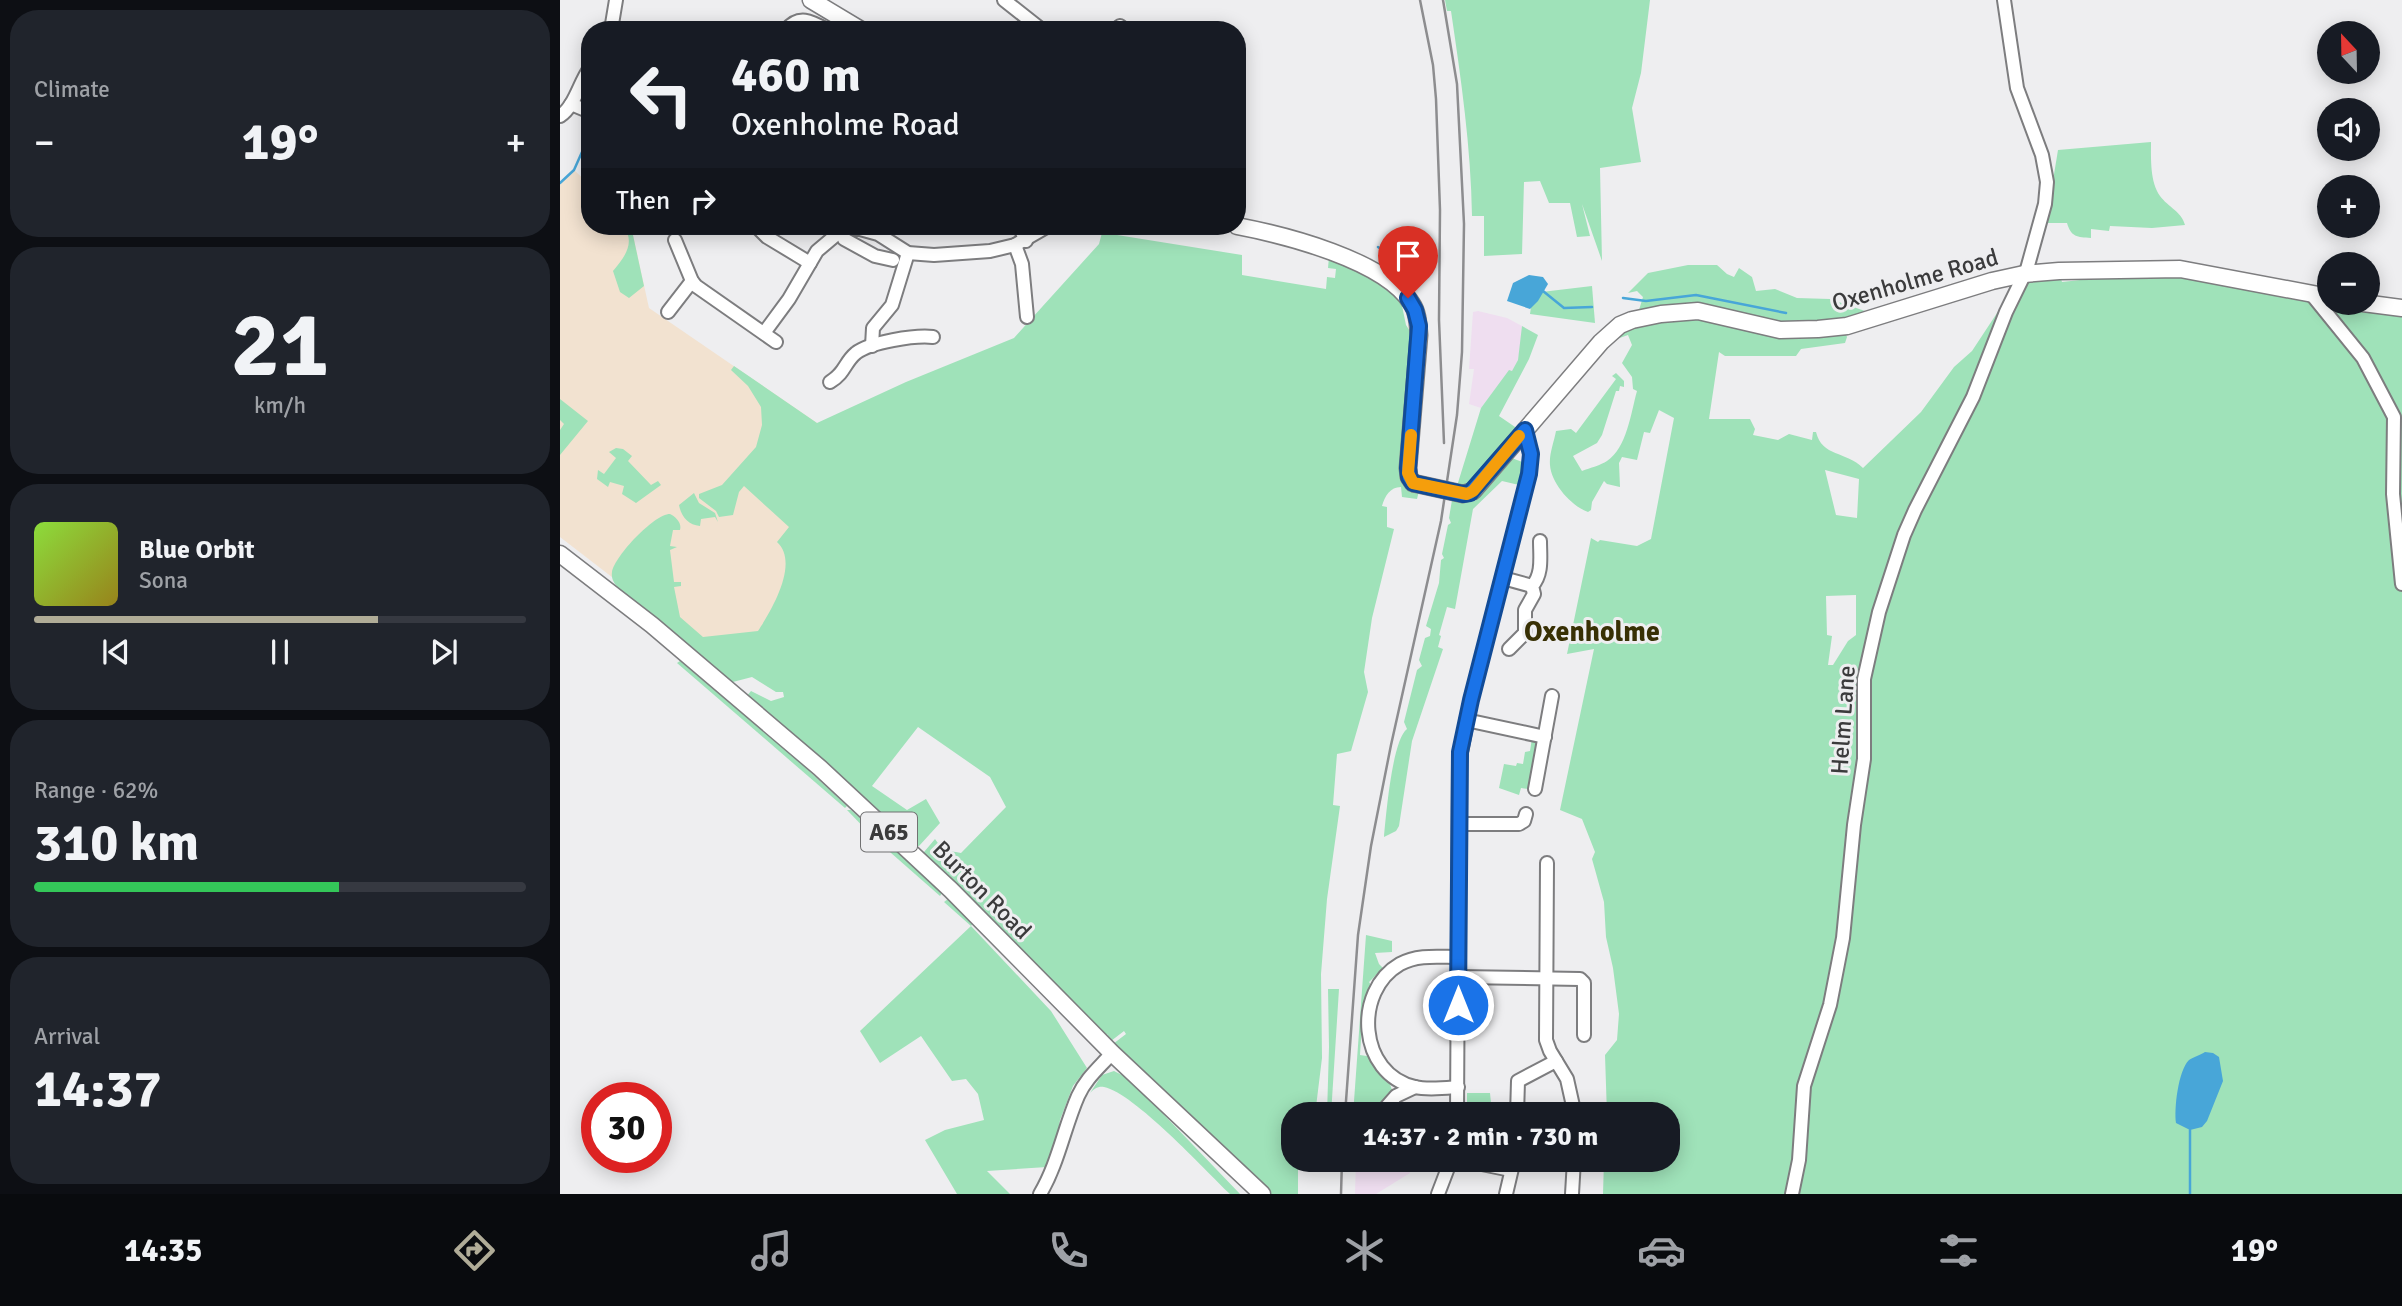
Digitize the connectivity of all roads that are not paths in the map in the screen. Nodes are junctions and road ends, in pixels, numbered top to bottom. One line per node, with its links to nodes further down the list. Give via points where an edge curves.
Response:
1 (616, 0): 5 (street)
2 (811, 0): 6 (main road)
3 (2004, 0): 26 (street, Helm Lane, via 2017,88 2042,155 2047,183)
4 (1011, 2): 7 (street)
5 (612, 21)
6 (846, 21)
7 (1031, 21)
8 (581, 80): 9 (street)
9 (571, 104): 10 (street); 11 (street)
10 (581, 108)
11 (560, 116)
12 (1246, 228): 39 (main road, Oxenholme Road, bridge, via 1298,240 1350,260 1386,279 1412,304 1419,335 1408,468 1413,483 1463,494 1473,491)
13 (763, 235): 25 (street)
14 (840, 235): 25 (street, via 825,243)
15 (851, 235): 23 (street)
16 (878, 235): 23 (street)
17 (880, 235): 22 (street)
18 (1020, 235): 21 (street)
19 (1034, 235): 21 (street)
20 (675, 240): 27 (street)
21 (1021, 243): 22 (street, via 962,254); 33 (street)
22 (908, 253): 37 (street, via 892,305 873,328)
23 (871, 254): 24 (street)
24 (893, 260)
25 (810, 262): 34 (street)
26 (2024, 274): 28 (main road, Oxenholme Road, via 2180,270); 39 (main road, Oxenholme Road, via 1818,330 1780,330 1698,311 1632,320 1610,333); 75 (street, Helm Lane, via 1973,397 1904,535 1876,623 1864,679 1865,749 1843,938 1830,1005 1804,1086)
27 (692, 281): 32 (street); 34 (street)
28 (2312, 295): 29 (main road, Oxenholme Road); 43 (street, via 2363,358 2394,417 2393,494)
29 (2317, 296)
30 (2380, 305): 31 (main road)
31 (2402, 308)
32 (668, 312)
33 (1027, 317)
34 (764, 333): 36 (street)
35 (933, 337): 37 (street)
36 (776, 341)
37 (872, 346): 38 (street, via 857,353)
38 (830, 382)
39 (1525, 430): 42 (street, via 1531,460)
40 (1541, 541): 44 (street, via 1540,568)
41 (560, 554): 57 (main road, Burton Road / A65, via 820,768 951,890)
42 (1503, 578): 44 (street); 47 (street)
43 (2402, 584)
44 (1532, 586): 45 (street, via 1534,594 1525,610 1531,636)
45 (1509, 649)
46 (1552, 696): 48 (street)
47 (1466, 720): 48 (street); 51 (street, via 1459,763)
48 (1545, 737): 49 (street)
49 (1535, 789)
50 (1526, 814): 51 (street, via 1519,824)
51 (1459, 824): 53 (street)
52 (1550, 871): 55 (street)
53 (1458, 957): 54 (street); 59 (street, via 1410,959 1376,988 1368,1015 1370,1040)
54 (1458, 977): 55 (street); 61 (street)
55 (1546, 978): 56 (street, via 1583,980); 58 (street, via 1546,1040)
56 (1584, 1035)
57 (1112, 1053): 70 (street, via 1078,1096); 71 (main road, Burton Road / A65)
58 (1556, 1061): 65 (street, via 1518,1081); 66 (street, via 1567,1079)
59 (1397, 1079): 60 (street); 62 (street)
60 (1415, 1087): 61 (street); 62 (street)
61 (1458, 1087): 64 (street)
62 (1396, 1096): 63 (street)
63 (1391, 1102)
64 (1457, 1102)
65 (1517, 1102)
66 (1572, 1102)
67 (1446, 1172): 72 (street)
68 (1511, 1172): 73 (street)
69 (1573, 1172): 74 (street)
70 (1040, 1194)
71 (1262, 1194)
72 (1438, 1194)
73 (1506, 1194)
74 (1572, 1194)
75 (1792, 1194)

